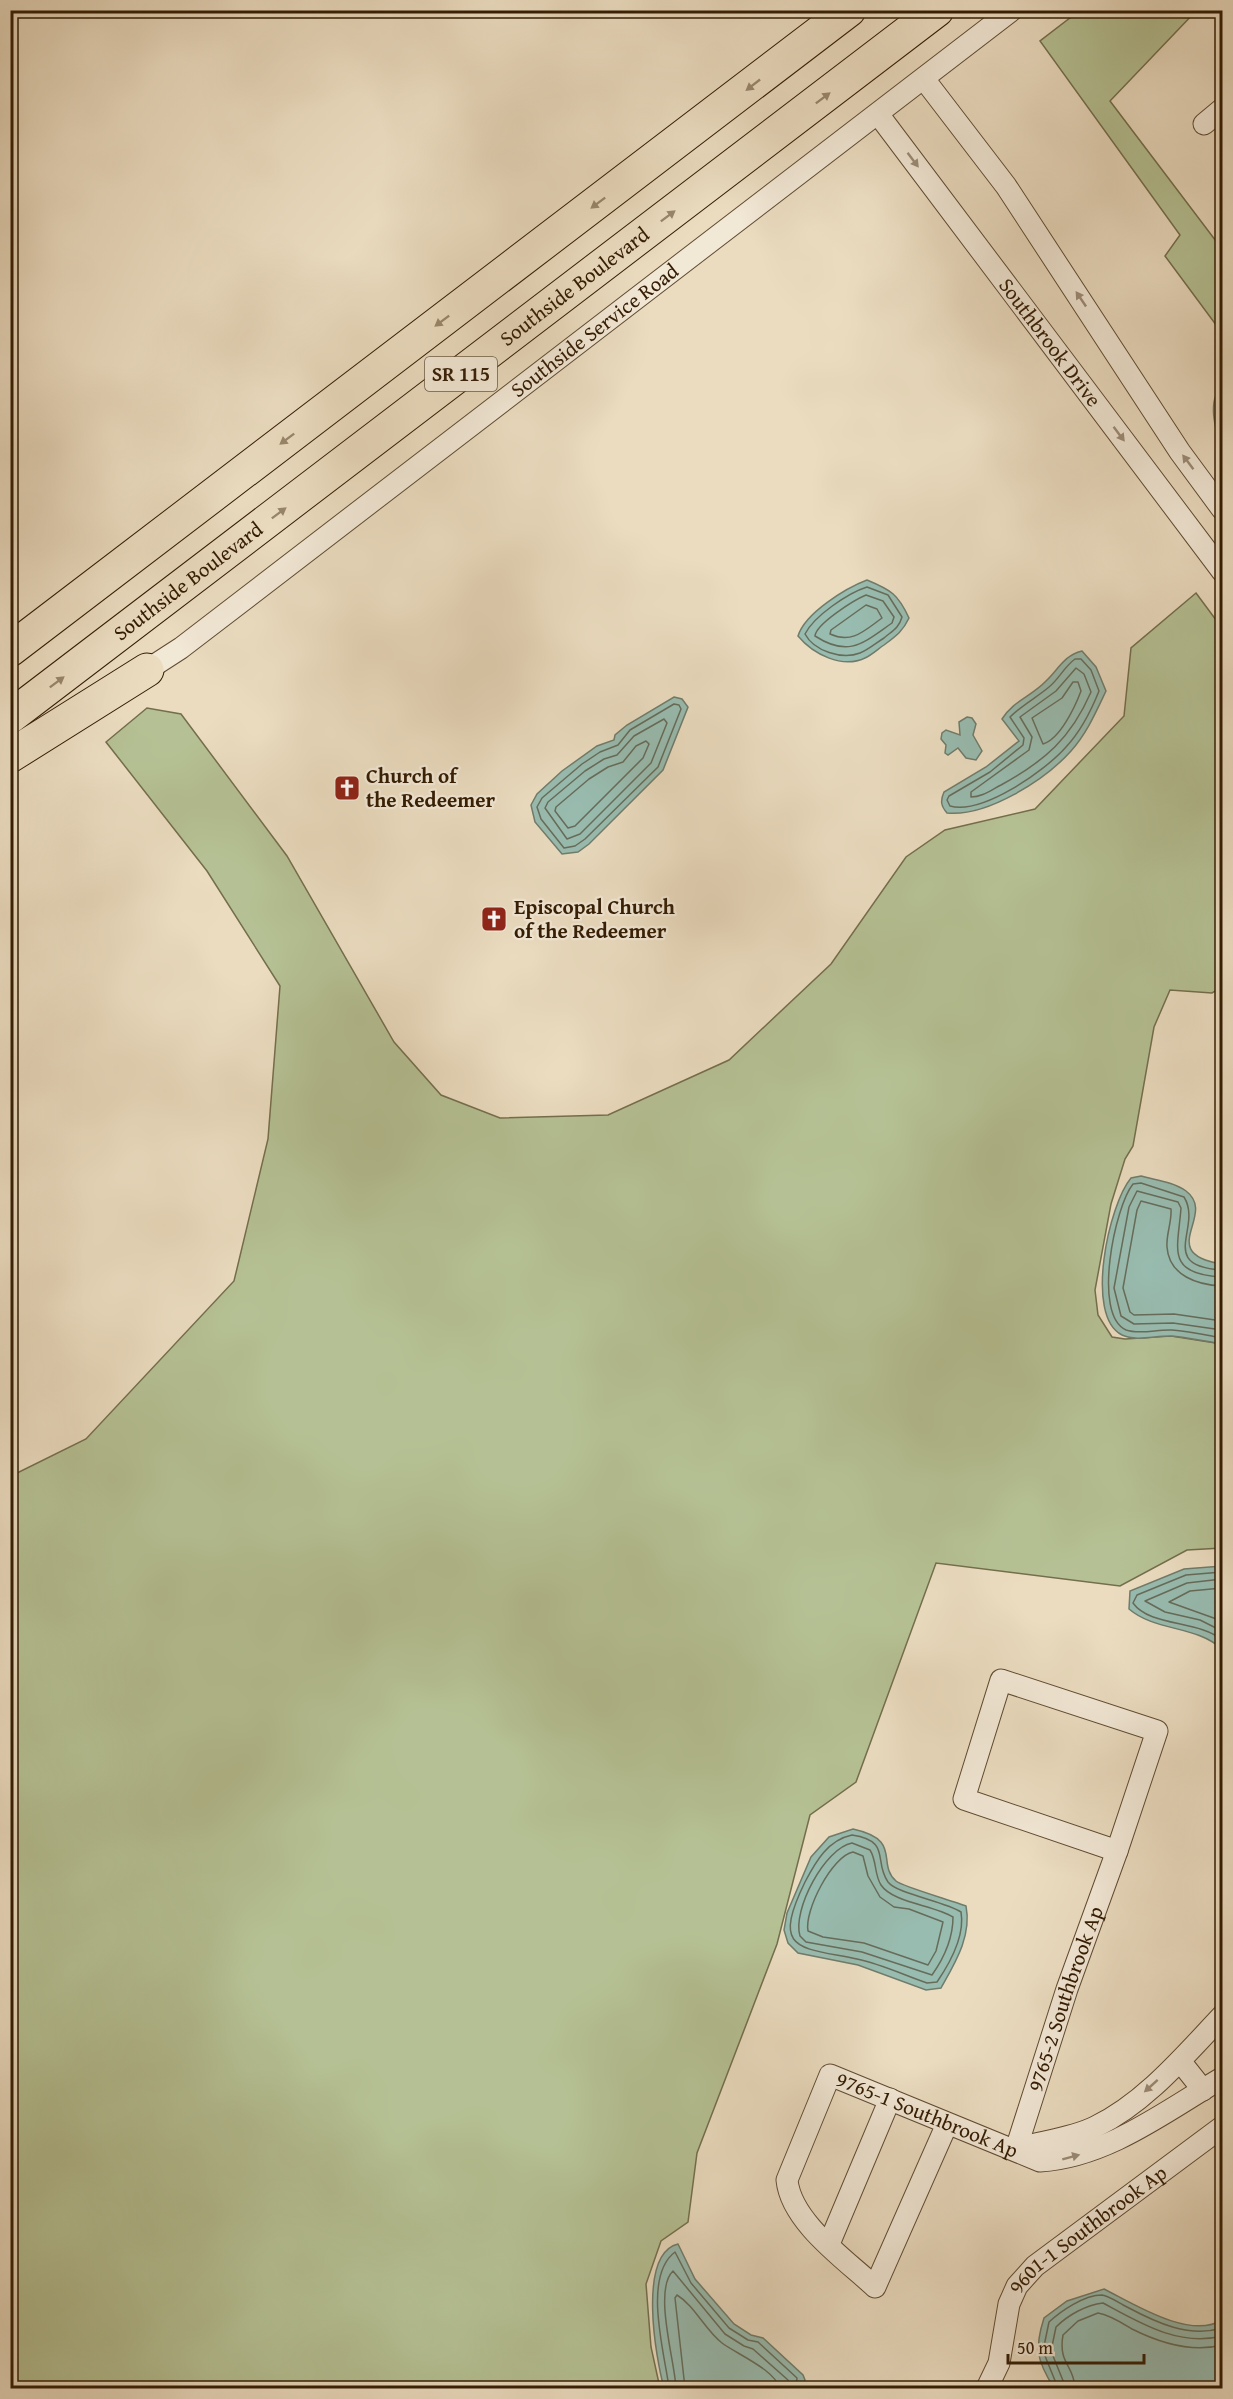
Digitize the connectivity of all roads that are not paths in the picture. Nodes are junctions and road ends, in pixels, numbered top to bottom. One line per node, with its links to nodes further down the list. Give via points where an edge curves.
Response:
1 (849, 10): 11 (highway, SR 115, one-way to 11)
2 (937, 10): 4 (highway, Southside Boulevard / SR 115)
3 (1012, 10): 5 (street, Southside Service Road)
4 (905, 20): 13 (highway, Southside Boulevard / SR 115, one-way to 4)
5 (924, 79): 7 (street, Southside Service Road); 9 (street, one-way to 5, via 1180,452 1006,186)
6 (1222, 109): 8 (street)
7 (878, 114): 10 (street, Southbrook Drive, one-way to 10); 12 (street, Southside Service Road, via 182,648)
8 (1204, 124)
9 (1222, 509)
10 (1222, 571)
11 (10, 650)
12 (147, 670): 14 (highway)
13 (10, 717)
14 (10, 756)
15 (1117, 1851): 15 (street, 9765-2 Southbrook Ap, via 1157,1731 1001,1680 964,1799); 23 (street, 9765-2 Southbrook Ap, via 1067,1989)
16 (1222, 2016): 17 (street)
17 (1180, 2061): 19 (street); 23 (street, one-way to 23, via 1114,2117 1073,2135)
18 (1222, 2079): 19 (street, 9765-1 Southbrook Ap)
19 (1203, 2090): 23 (street, 9765-1 Southbrook Ap, one-way to 19, via 1040,2161 1065,2160 1096,2150)
20 (890, 2099): 21 (street, 9765-1 Southbrook Ap); 24 (street); 24 (street, 9765-1 Southbrook Ap, via 830,2075 788,2180 795,2208)
21 (947, 2124): 23 (street, 9765-1 Southbrook Ap); 24 (street, 9765-1 Southbrook Ap, via 875,2287)
22 (1222, 2127): 25 (street, 9601-1 Southbrook Ap, via 1035,2266 1017,2286 1009,2304 999,2362)
23 (1016, 2150)
24 (829, 2244)
25 (987, 2388)

